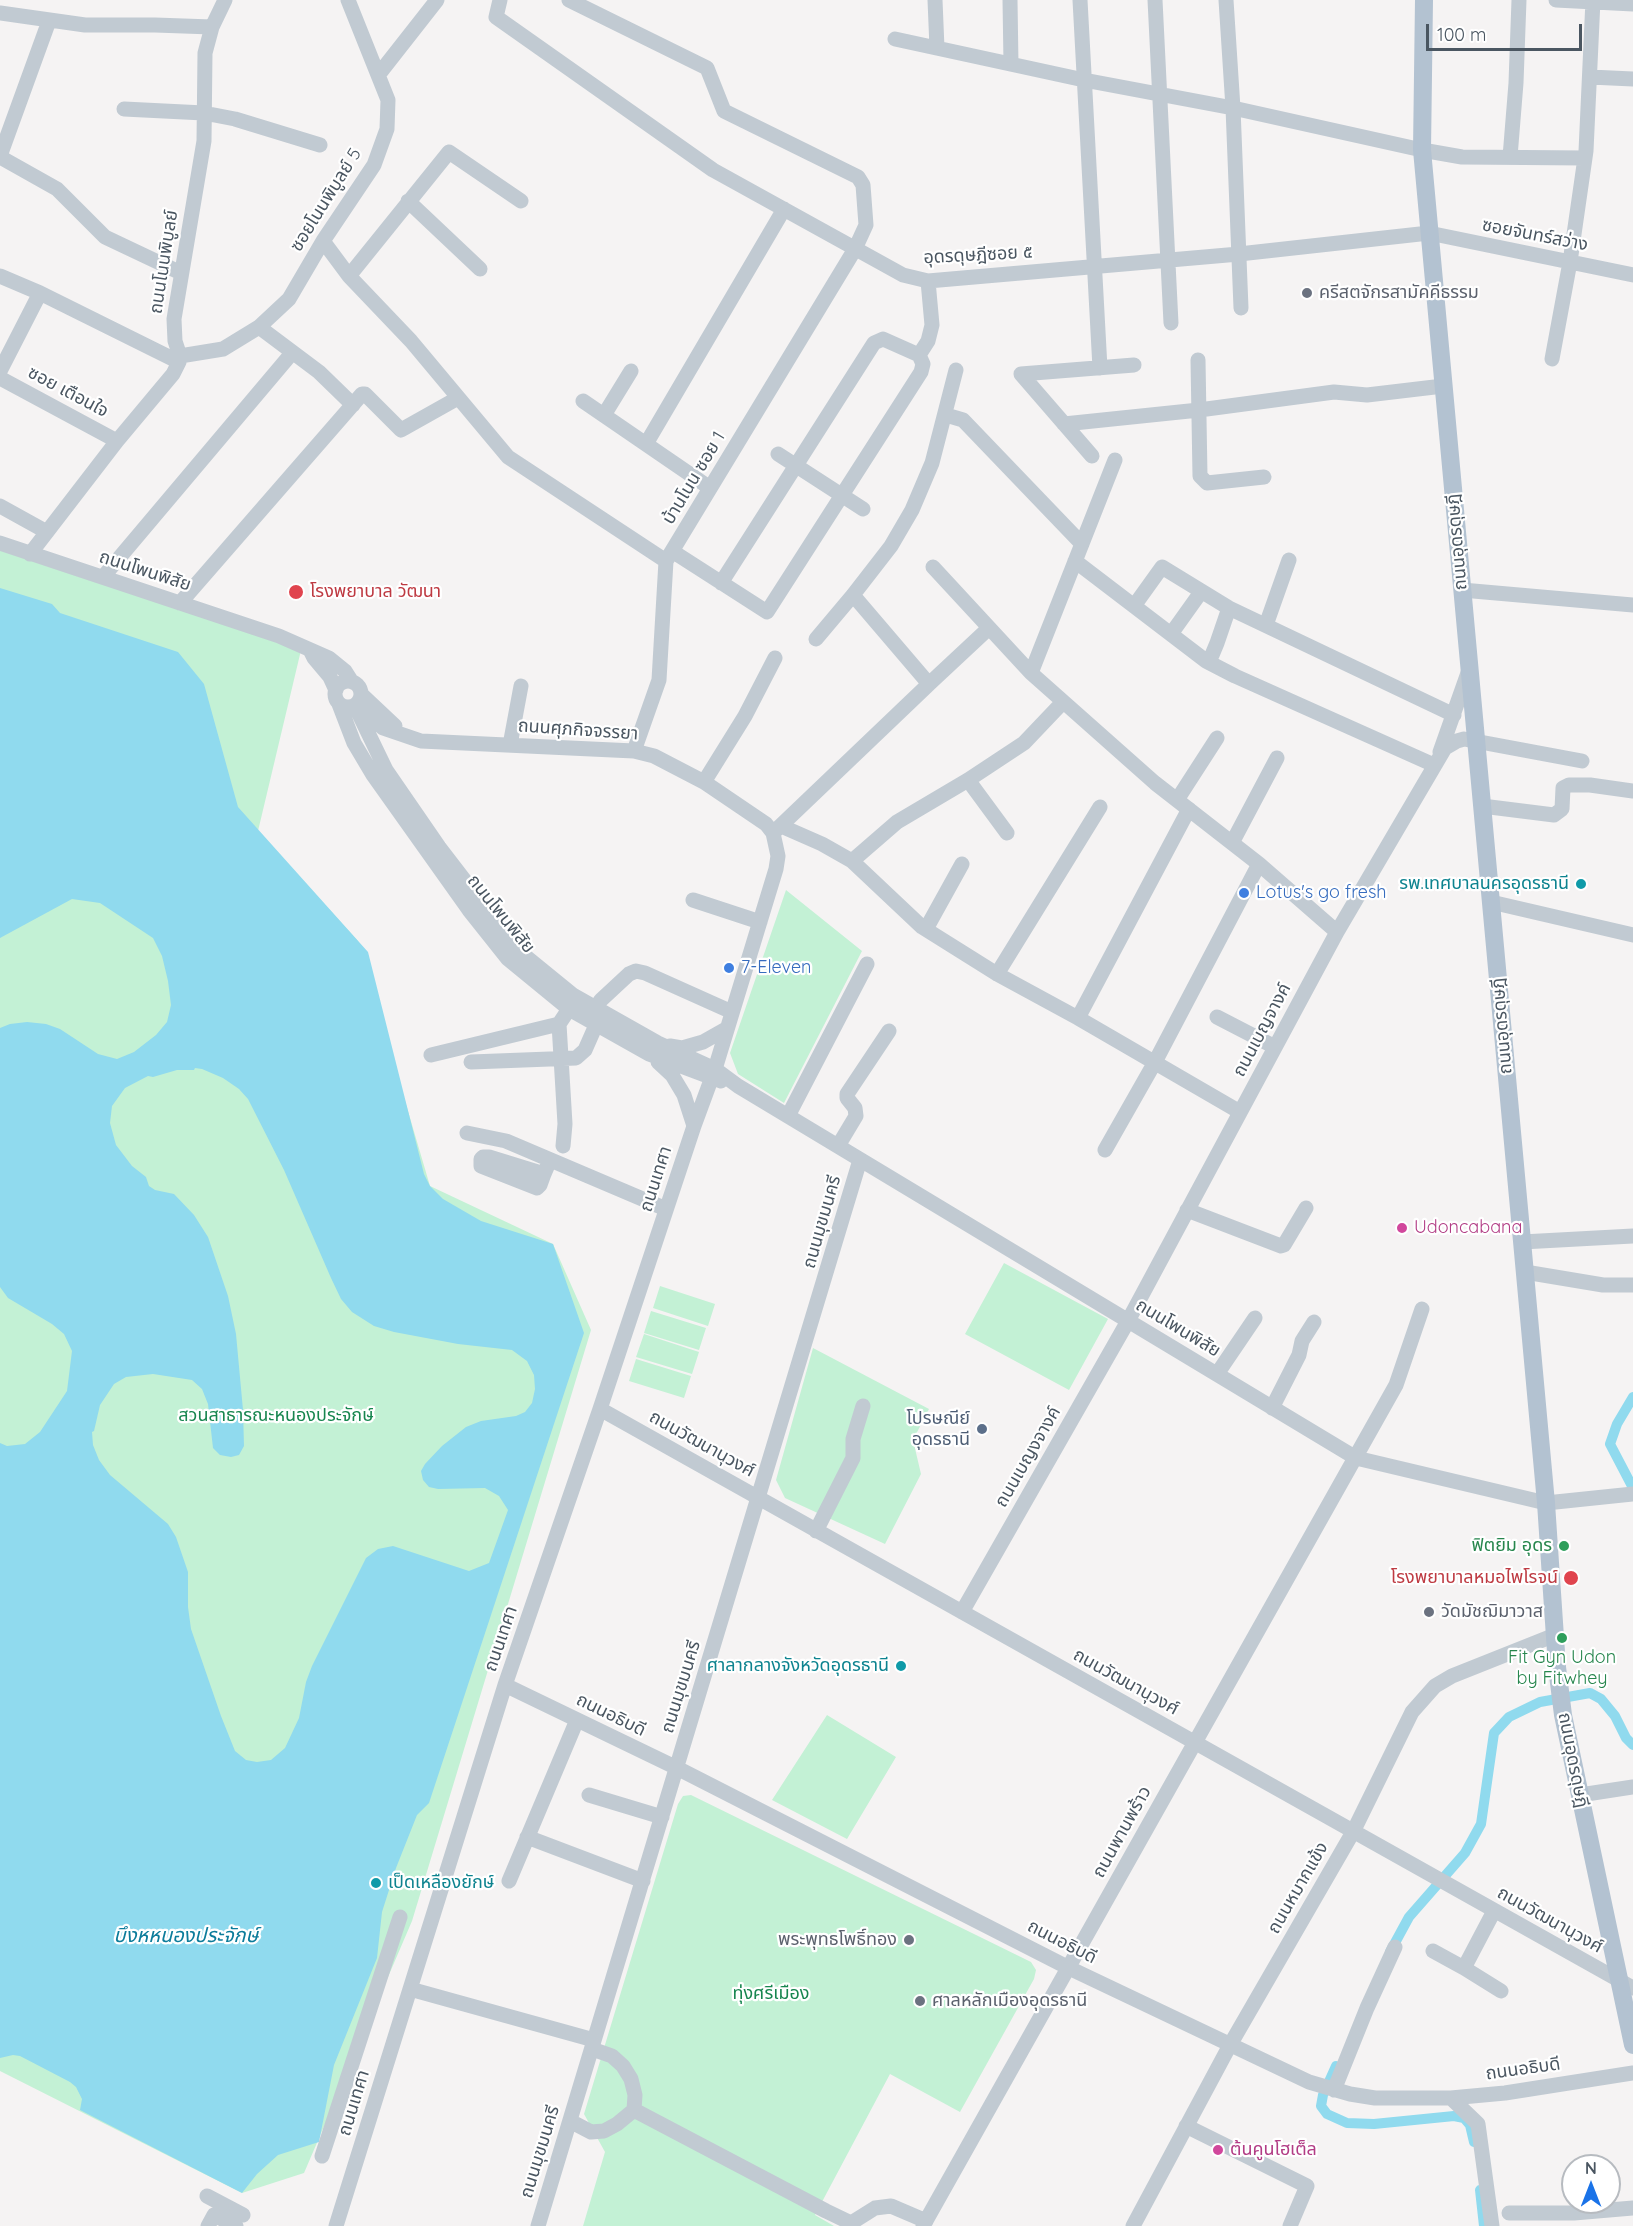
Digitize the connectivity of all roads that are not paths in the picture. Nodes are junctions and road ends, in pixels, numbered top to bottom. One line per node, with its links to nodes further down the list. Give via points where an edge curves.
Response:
1 (225, 0): 18 (street, ถนนโนนพิบูลย์)
2 (348, 0): 22 (street, ซอยโนนพิบูลย์ 5)
3 (437, 0): 22 (street)
4 (500, 0): 37 (street, อุดรดุษฎีซอย ๕, via 496,17 713,170)
5 (570, 0): 40 (street, บ้านโนน ซอย 1, via 707,68 724,111 858,177 863,185 866,225)
6 (935, 0): 20 (street)
7 (1010, 0): 21 (street)
8 (1080, 0): 25 (street)
9 (1155, 0): 26 (street)
10 (1226, 0): 27 (street)
11 (1424, 0): 31 (main road, ถนนอุดรดุษฎี)
12 (1519, 0): 33 (street)
13 (1556, 0): 14 (street)
14 (1593, 1): 15 (street); 23 (street)
15 (1633, 4)
16 (0, 13): 17 (street)
17 (50, 21): 18 (street); 32 (street)
18 (212, 27): 29 (street, ถนนโนนพิบูลย์, via 205,53)
19 (895, 39): 20 (street)
20 (937, 48): 21 (street)
21 (1011, 64): 25 (street)
22 (379, 74): 39 (street, ซอยโนนพิบูลย์ 5, via 388,100 387,129 374,165)
23 (1590, 77): 24 (street); 34 (street)
24 (1633, 79)
25 (1084, 80): 26 (street); 44 (street)
26 (1159, 93): 27 (street); 42 (street)
27 (1233, 108): 31 (street); 41 (street)
28 (124, 109): 29 (street)
29 (204, 114): 30 (street, via 235,119); 46 (street, ถนนโนนพิบูลย์, via 204,141)
30 (320, 145)
31 (1422, 150): 33 (street, via 1462,157); 38 (main road, ถนนอุดรดุษฎี)
32 (0, 157): 46 (street, via 57,189 105,237)
33 (1510, 157): 34 (street)
34 (1585, 158): 43 (street)
35 (408, 201): 36 (street, via 449,152); 45 (street); 49 (street)
36 (521, 201)
37 (784, 210): 40 (street, อุดรดุษฎีซอย ๕); 75 (street)
38 (1429, 233): 41 (street, อุดรดุษฎีซอย ๕); 43 (street, ซอยจันทร์สว่าง); 66 (main road, ถนนอุดรดุษฎี)
39 (323, 242): 49 (street); 54 (street, ซอยโนนพิบูลย์ 5, via 289,299)
40 (855, 249): 50 (street, อุดรดุษฎีซอย ๕, via 903,275); 81 (street, บ้านโนน ซอย 1)
41 (1239, 254): 42 (street, อุดรดุษฎีซอย ๕); 52 (street)
42 (1168, 260): 44 (street, อุดรดุษฎีซอย ๕); 53 (street)
43 (1570, 262): 47 (street, ซอยจันทร์สว่าง); 58 (street)
44 (1093, 267): 50 (street, อุดรดุษฎีซอย ๕); 61 (street)
45 (480, 269)
46 (181, 273): 57 (street, ถนนโนนพิบูลย์, via 174,319)
47 (1633, 274)
48 (0, 276): 51 (street)
49 (349, 276): 67 (street)
50 (928, 281): 56 (street, via 932,325)
51 (40, 293): 57 (street); 63 (street)
52 (1241, 308)
53 (1171, 323)
54 (259, 327): 55 (street); 57 (street, ซอยโนนพิบูลย์ 5, via 223,349)
55 (292, 354): 69 (street, via 319,372); 93 (street)
56 (919, 355): 79 (street, via 883,339 874,343); 82 (street, via 921,372)
57 (180, 359): 74 (street)
58 (1552, 359)
59 (1198, 360): 70 (street)
60 (1134, 365): 61 (street)
61 (1100, 368): 73 (street, via 1021,374)
62 (956, 370): 72 (street)
63 (0, 371)
64 (631, 371): 71 (street)
65 (0, 378): 74 (street, ซอย เตือนใจ)
66 (1443, 386): 70 (street, via 1367,395 1334,392); 95 (main road, ถนนอุดรดุษฎี)
67 (458, 398): 69 (street, via 403,430 365,394); 89 (street, via 508,457)
68 (583, 401): 71 (street)
69 (353, 405): 98 (street)
70 (1199, 410): 73 (street); 80 (street, via 1200,476 1207,483)
71 (604, 415): 75 (street)
72 (946, 415): 87 (street, via 963,420); 97 (street, via 912,510 891,546)
73 (1064, 424): 77 (street)
74 (117, 441): 85 (street)
75 (646, 444): 81 (street)
76 (778, 454): 79 (street)
77 (1092, 456)
78 (1115, 460): 87 (street)
79 (796, 466): 82 (street); 94 (street)
80 (1264, 477)
81 (710, 488): 89 (street, บ้านโนน ซอย 1)
82 (843, 496): 84 (street); 94 (street, via 767,612)
83 (0, 506): 85 (street)
84 (862, 508)
85 (47, 532): 88 (street)
86 (0, 543): 88 (street, ถนนโพนพิสัย)
87 (1082, 544): 91 (street)
88 (30, 554): 93 (street, ถนนโพนพิสัย)
89 (669, 556): 94 (street); 121 (street, บ้านโนน ซอย 1, via 659,680)
90 (1289, 560): 102 (street)
91 (1075, 561): 100 (street); 109 (street)
92 (933, 567): 103 (street)
93 (103, 577): 98 (street, ถนนโพนพิสัย)
94 (721, 583)
95 (1462, 590): 99 (street); 108 (main road, ถนนอุดรดุษฎี)
96 (1201, 592): 100 (street, via 1162,567); 101 (street); 104 (street)
97 (853, 595): 105 (street); 110 (street)
98 (180, 603): 112 (street, ถนนโพนพิสัย, via 320,653 338,664)
99 (1633, 604)
100 (1134, 606): 104 (street)
101 (1229, 608): 102 (street); 107 (street, via 1212,655)
102 (1266, 625): 114 (street)
103 (989, 628): 109 (street); 110 (street)
104 (1171, 634): 107 (street)
105 (816, 639)
106 (774, 658): 126 (street, via 745,716)
107 (1206, 661): 124 (street)
108 (1469, 669): 114 (street, ถนนเบญจางค์); 119 (main road, ถนนอุดรดุษฎี)
109 (1030, 673): 113 (street)
110 (929, 684): 131 (street)
111 (521, 686): 120 (street)
112 (348, 695): 115 (street, ถนนศุภกิจจรรยา); 116 (street, ถนนศุภกิจจรรยา); 117 (street, ถนนโพนพิสัย); 145 (street, ถนนโพนพิสัย, via 354,743 373,775 508,959)
113 (1063, 702): 125 (street, via 1024,743); 128 (street)
114 (1454, 715): 124 (street, ถนนเบญจางค์)
115 (383, 728): 116 (street, ถนนศุภกิจจรรยา); 117 (street)
116 (400, 733): 120 (street, ถนนศุภกิจจรรยา, via 435,744)
117 (368, 734): 146 (street, ถนนโพนพิสัย, via 386,770 439,847 519,951)
118 (1217, 738): 128 (street)
119 (1476, 741): 123 (street); 124 (street, ถนนเบญจางค์, via 1457,741 1445,748); 129 (main road, ถนนอุดรดุษฎี)
120 (510, 745): 121 (street, ถนนศุภกิจจรรยา)
121 (634, 751): 126 (street, ถนนศุภกิจจรรยา, via 654,756)
122 (1277, 758): 133 (street)
123 (1581, 760)
124 (1436, 763): 141 (street, ถนนเบญจางค์)
125 (968, 780): 132 (street); 134 (street, via 897,822)
126 (704, 782): 131 (street, ถนนศุภกิจจรรยา)
127 (1633, 791): 129 (street, via 1569,785 1563,788 1562,809 1554,815)
128 (1183, 805): 133 (street); 149 (street)
129 (1482, 806): 138 (main road, ถนนอุดรดุษฎี)
130 (1100, 807): 144 (street)
131 (777, 829): 134 (street, ถนนศุภกิจจรรยา, via 822,844); 139 (street, via 778,856)
132 (1007, 833)
133 (1232, 843): 136 (street)
134 (852, 861): 140 (street, ถนนศุภกิจจรรยา)
135 (962, 864): 140 (street)
136 (1259, 864): 141 (street); 159 (street)
137 (693, 900): 139 (street)
138 (1491, 903): 142 (street); 173 (main road, ถนนอุดรดุษฎี)
139 (760, 922): 147 (street)
140 (926, 929): 144 (street, ถนนศุภกิจจรรยา)
141 (1337, 932): 154 (street, ถนนเบญจางค์)
142 (1633, 935)
143 (867, 964): 162 (street)
144 (997, 974): 149 (street, ถนนศุภกิจจรรยา)
145 (568, 1009): 150 (street); 151 (street, ถนนโพนพิสัย)
146 (595, 1009): 147 (street, via 636,971); 155 (street, ถนนโพนพิสัย)
147 (732, 1012): 152 (street)
148 (1217, 1017): 154 (street)
149 (1078, 1018): 159 (street, ถนนศุภกิจจรรยา)
150 (560, 1024): 156 (street); 157 (street)
151 (596, 1025): 155 (street, ถนนโพนพิสัย); 157 (street, via 581,1054)
152 (726, 1029): 155 (street, via 682,1048); 160 (street)
153 (889, 1031): 166 (street, via 847,1094 856,1116)
154 (1275, 1047): 161 (street, ถนนเบญจางค์)
155 (653, 1049): 160 (street, ถนนโพนพิสัย); 163 (street, via 684,1095)
156 (431, 1055)
157 (563, 1059): 158 (street); 165 (street)
158 (471, 1062)
159 (1155, 1062): 161 (street, ถนนศุภกิจจรรยา); 167 (street)
160 (713, 1074): 162 (street, ถนนโพนพิสัย); 163 (street, ถนนเทศา)
161 (1240, 1112): 171 (street, ถนนเบญจางค์)
162 (788, 1116): 166 (street, ถนนโพนพิสัย)
163 (694, 1126): 170 (street, ถนนเทศา)
164 (467, 1132): 170 (street, via 506,1141 547,1167)
165 (563, 1146)
166 (838, 1146): 168 (street, ถนนโพนพิสัย)
167 (1105, 1150)
168 (860, 1160): 178 (street, ถนนโพนพิสัย); 186 (street, ถนนมุขมนครี)
169 (1305, 1208): 171 (street, via 1281,1246)
170 (666, 1209): 183 (street, ถนนเทศา)
171 (1187, 1210): 178 (street, ถนนเบญจางค์)
172 (1633, 1236): 173 (street)
173 (1522, 1242): 174 (main road, ถนนอุดรดุษฎี)
174 (1525, 1272): 175 (street, via 1603,1285); 187 (main road, ถนนอุดรดุษฎี)
175 (1633, 1285)
176 (1422, 1309): 184 (street, ถนนพานพร้าว, via 1396,1385)
177 (1255, 1318): 180 (street)
178 (1128, 1321): 180 (street, ถนนโพนพิสัย); 189 (street, ถนนเบญงจางค์)
179 (1314, 1322): 182 (street)
180 (1217, 1374): 182 (street, ถนนโพนพิสัย)
181 (863, 1406): 188 (street, via 853,1439 854,1458)
182 (1272, 1408): 184 (street, ถนนโพนพิสัย)
183 (600, 1409): 186 (street, ถนนวัฒนานุวงศ์); 191 (street, ถนนเทศา)
184 (1356, 1458): 187 (street, ถนนโพนพิสัย); 193 (street, ถนนพานพร้าว)
185 (1628, 1495): 187 (street, ถนนโพนพิสัย)
186 (759, 1498): 188 (street, ถนนวัฒนานุวงศ์); 194 (street, ถนนมุขมนครี)
187 (1546, 1503): 190 (main road, ถนนอุดรดุษฎี)
188 (816, 1531): 189 (street, ถนนวัฒนานุวงศ์)
189 (962, 1612): 193 (street, ถนนวัฒนานุวงศ์)
190 (1555, 1635): 197 (main road, ถนนอุดรดุษฎี, via 1563,1715); 199 (street, ถนนหมากแข้ง, via 1452,1676 1429,1693 1412,1712)
191 (505, 1685): 192 (street, ถนนอธิบดี); 210 (street, ถนนเทศา)
192 (577, 1720): 194 (street, ถนนอธิบดี); 200 (street)
193 (1195, 1743): 199 (street, ถนนวัฒนานุวงศ์); 207 (street, ถนนพานพร้าว)
194 (677, 1768): 198 (street, ถนนมุขมนครี); 207 (street, ถนนอธิบดี)
195 (1633, 1787): 197 (street)
196 (589, 1795): 198 (street)
197 (1580, 1795): 209 (main road, ถนนอุดรดุษฎี)
198 (662, 1817): 202 (street, ถนนมุขมนครี)
199 (1353, 1832): 203 (street, ถนนวัฒนานุวงศ์); 213 (street, ถนนหมากแข้ง)
200 (527, 1837): 201 (street); 202 (street)
201 (509, 1881)
202 (643, 1881): 212 (street, ถนนมุขมนครี)
203 (1494, 1911): 208 (street); 209 (street, ถนนวัฒนานุวงศ์)
204 (400, 1917): 221 (street)
205 (1395, 1947): 216 (street)
206 (1433, 1951): 208 (street)
207 (1068, 1968): 213 (street, ถนนอธิบดี); 226 (street, ถนนพานพร้าว)
208 (1464, 1968): 211 (street)
209 (1626, 1984): 214 (main road, ถนนอุดรดุษฎี)
210 (410, 1989): 212 (street); 229 (street, ถนนเทศา)
211 (1501, 1990)
212 (593, 2045): 218 (street, via 623,2066 635,2095); 219 (street, ถนนมุขมนครี)
213 (1230, 2045): 216 (street, ถนนอธิบดี); 220 (street, ถนนหมากแข้ง)
214 (1633, 2045)
215 (1633, 2073): 217 (street, ถนนอธิบดี)
216 (1334, 2090): 217 (street, ถนนอธิบดี, via 1375,2098)
217 (1451, 2098): 233 (street, via 1478,2124)
218 (634, 2110): 219 (street, via 604,2131 591,2132); 227 (street)
219 (570, 2121): 230 (street, ถนนมุขมนครี)
220 (1186, 2126): 231 (street, ถนนหมากแข้ง); 232 (street, via 1307,2186)
221 (322, 2156)
222 (207, 2196): 225 (street)
223 (1633, 2208): 224 (street)
224 (1509, 2213)
225 (240, 2220): 228 (street, via 214,2215)
226 (924, 2223): 227 (street, via 891,2206 882,2206)
227 (851, 2225)
228 (208, 2226)
229 (336, 2226)
230 (538, 2226)
231 (1133, 2226)
232 (1290, 2226)
233 (1492, 2226)

